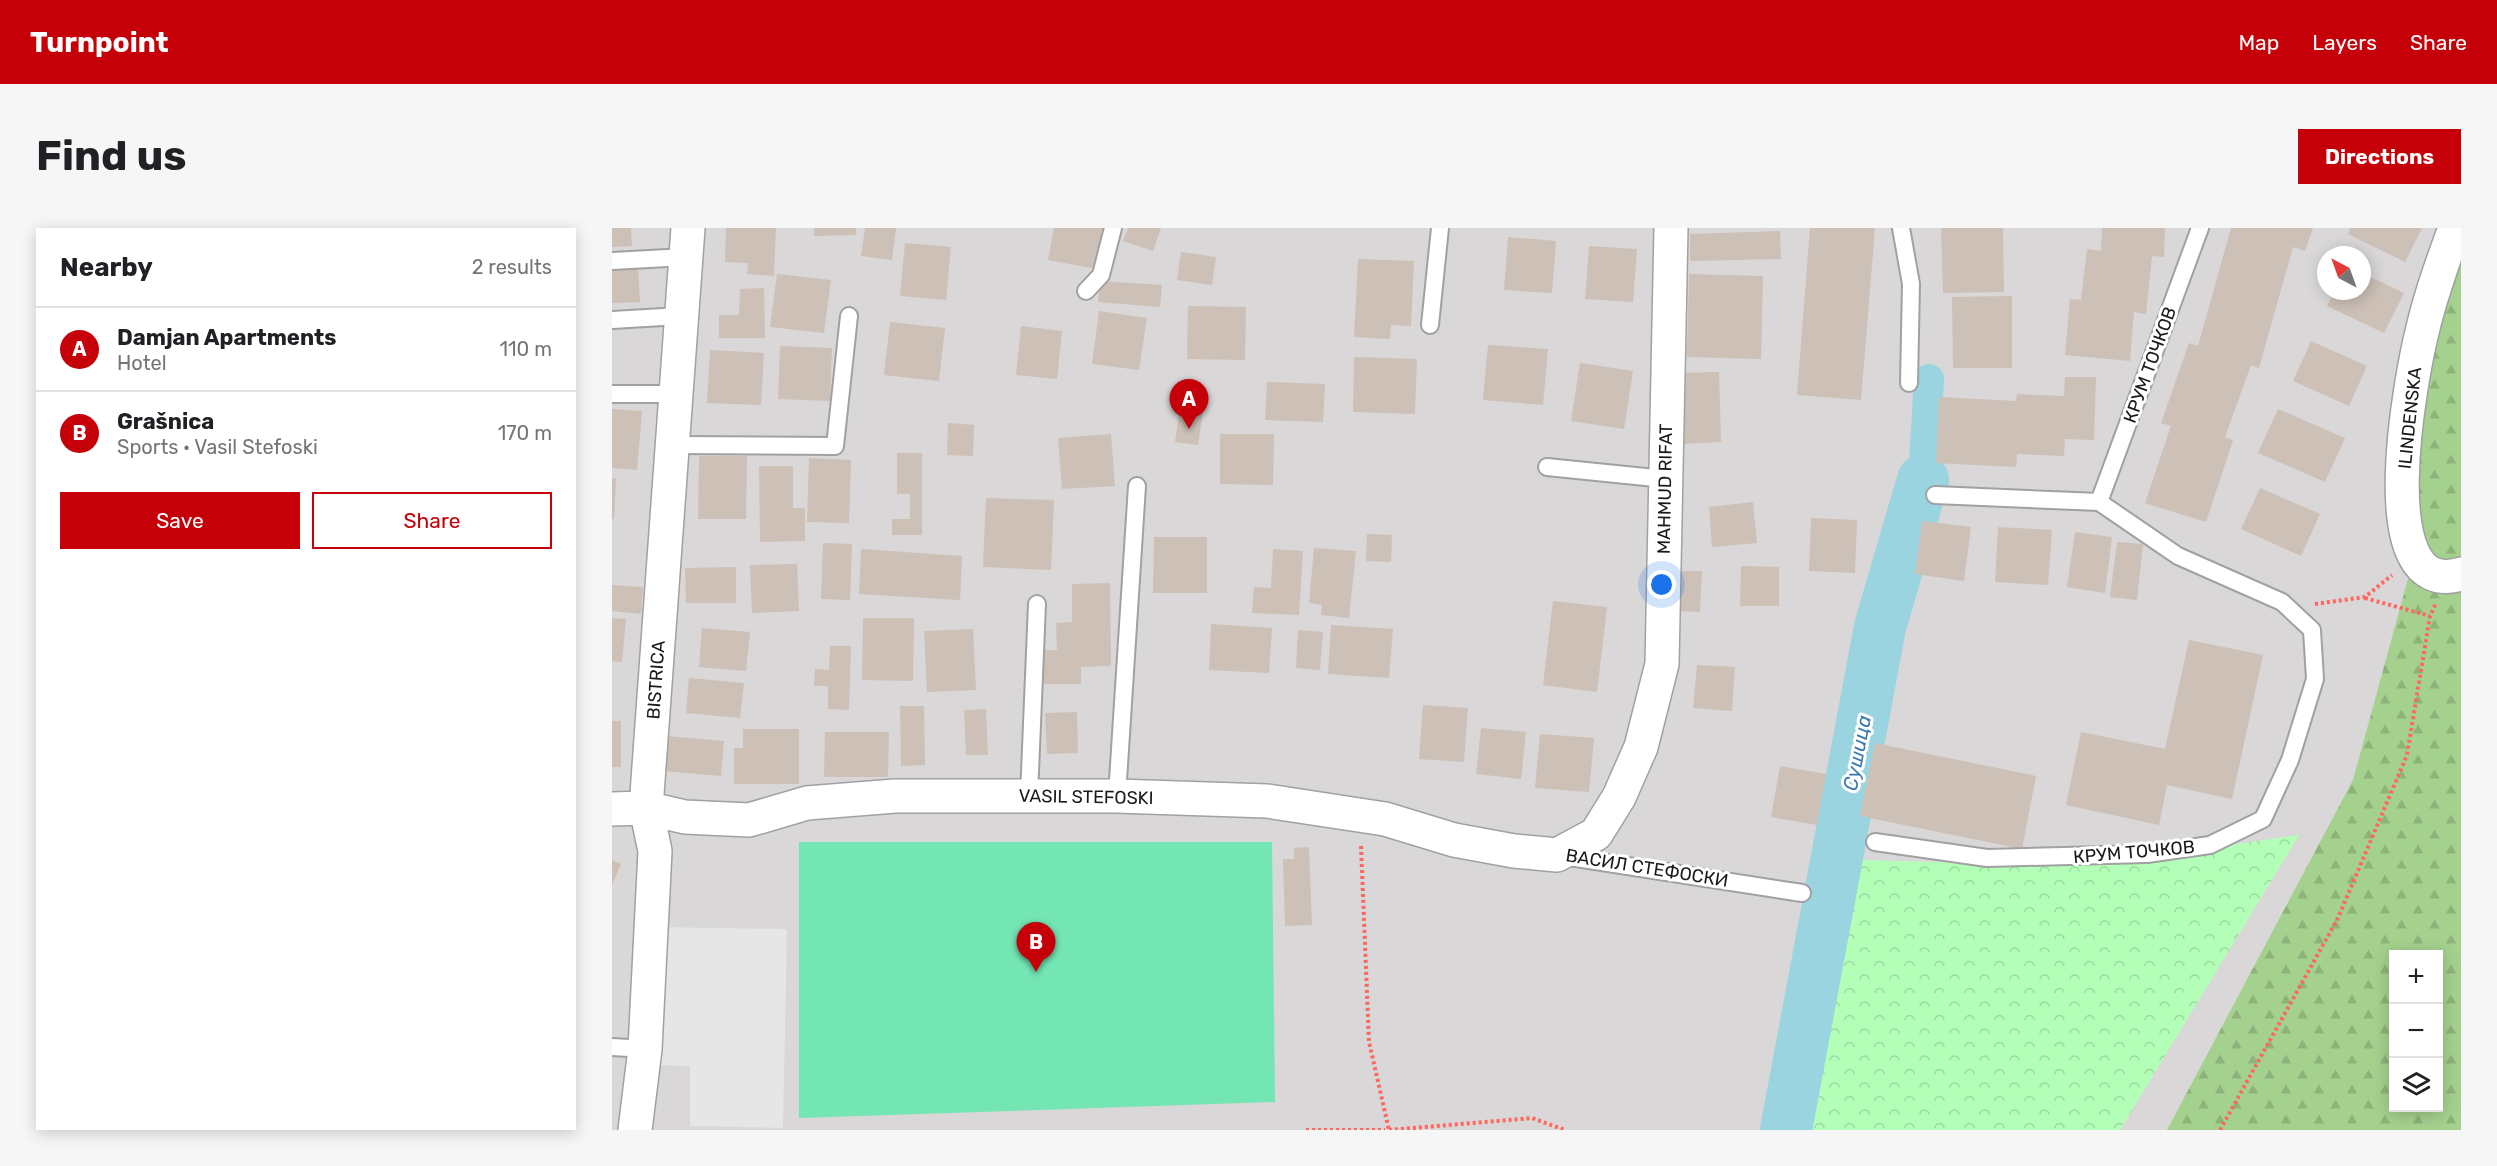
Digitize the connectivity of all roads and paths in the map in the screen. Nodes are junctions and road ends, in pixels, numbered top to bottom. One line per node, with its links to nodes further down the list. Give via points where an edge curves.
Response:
1 (1113, 228): 9 (lane, via 1101,275)
2 (1440, 228): 13 (lane)
3 (1671, 228): 19 (street, MAHMUD RIFAT)
4 (1901, 228): 14 (lane, via 1911,284)
5 (2200, 228): 22 (lane, КРУМ ТОЧКОВ)
6 (2455, 228): 23 (street, ILINDENSKA, via 2425,319 2410,386 2402,503 2406,538)
7 (687, 243): 8 (lane); 10 (street, BISTRICA)
8 (612, 261)
9 (1086, 291)
10 (680, 316): 12 (lane); 16 (street, BISTRICA)
11 (849, 316): 17 (lane, via 835,446)
12 (612, 320)
13 (1430, 325)
14 (1909, 383)
15 (612, 394): 16 (lane)
16 (675, 394): 17 (street, BISTRICA)
17 (672, 445): 32 (street, BISTRICA)
18 (1546, 467): 19 (lane)
19 (1665, 478): 29 (street, MAHMUD RIFAT, via 1662,664)
20 (1137, 486): 31 (lane)
21 (1935, 495): 22 (lane)
22 (2099, 502): 27 (lane, КРУМ ТОЧКОВ, via 2178,556 2282,602)
23 (2415, 557): 24 (street, via 2429,573); 25 (path)
24 (2455, 576): 28 (path)
25 (2365, 597): 27 (path, via 2318,602); 28 (path)
26 (1037, 604): 30 (lane)
27 (2297, 616): 35 (lane, КРУМ ТОЧКОВ, via 2312,630 2315,679 2290,760 2263,819 2210,845 2147,854 1987,858)
28 (2430, 616): 44 (path, via 2407,755 2338,918)
29 (1641, 747): 36 (street, ВАСИЛ СТЕФОСКИ, via 1619,797 1596,834)
30 (1029, 796): 31 (street, VASIL STEFOSKI); 32 (street, VASIL STEFOSKI, via 895,796 818,802 749,820 685,818)
31 (1117, 796): 34 (street, VASIL STEFOSKI, via 1267,801)
32 (646, 808): 33 (street, VASIL STEFOSKI); 39 (street, BISTRICA, via 656,850)
33 (612, 809)
34 (1360, 815): 36 (street, VASIL STEFOSKI, via 1454,840); 42 (path, via 1369,1042)
35 (1875, 842)
36 (1557, 855): 37 (lane, ВАСИЛ СТЕФОСКИ)
37 (1802, 893)
38 (612, 1047): 39 (lane)
39 (645, 1049): 40 (street, BISTRICA)
40 (635, 1130)
41 (1306, 1130): 42 (path)
42 (1388, 1130): 43 (path, via 1532,1118)
43 (1565, 1130)
44 (2220, 1130)

